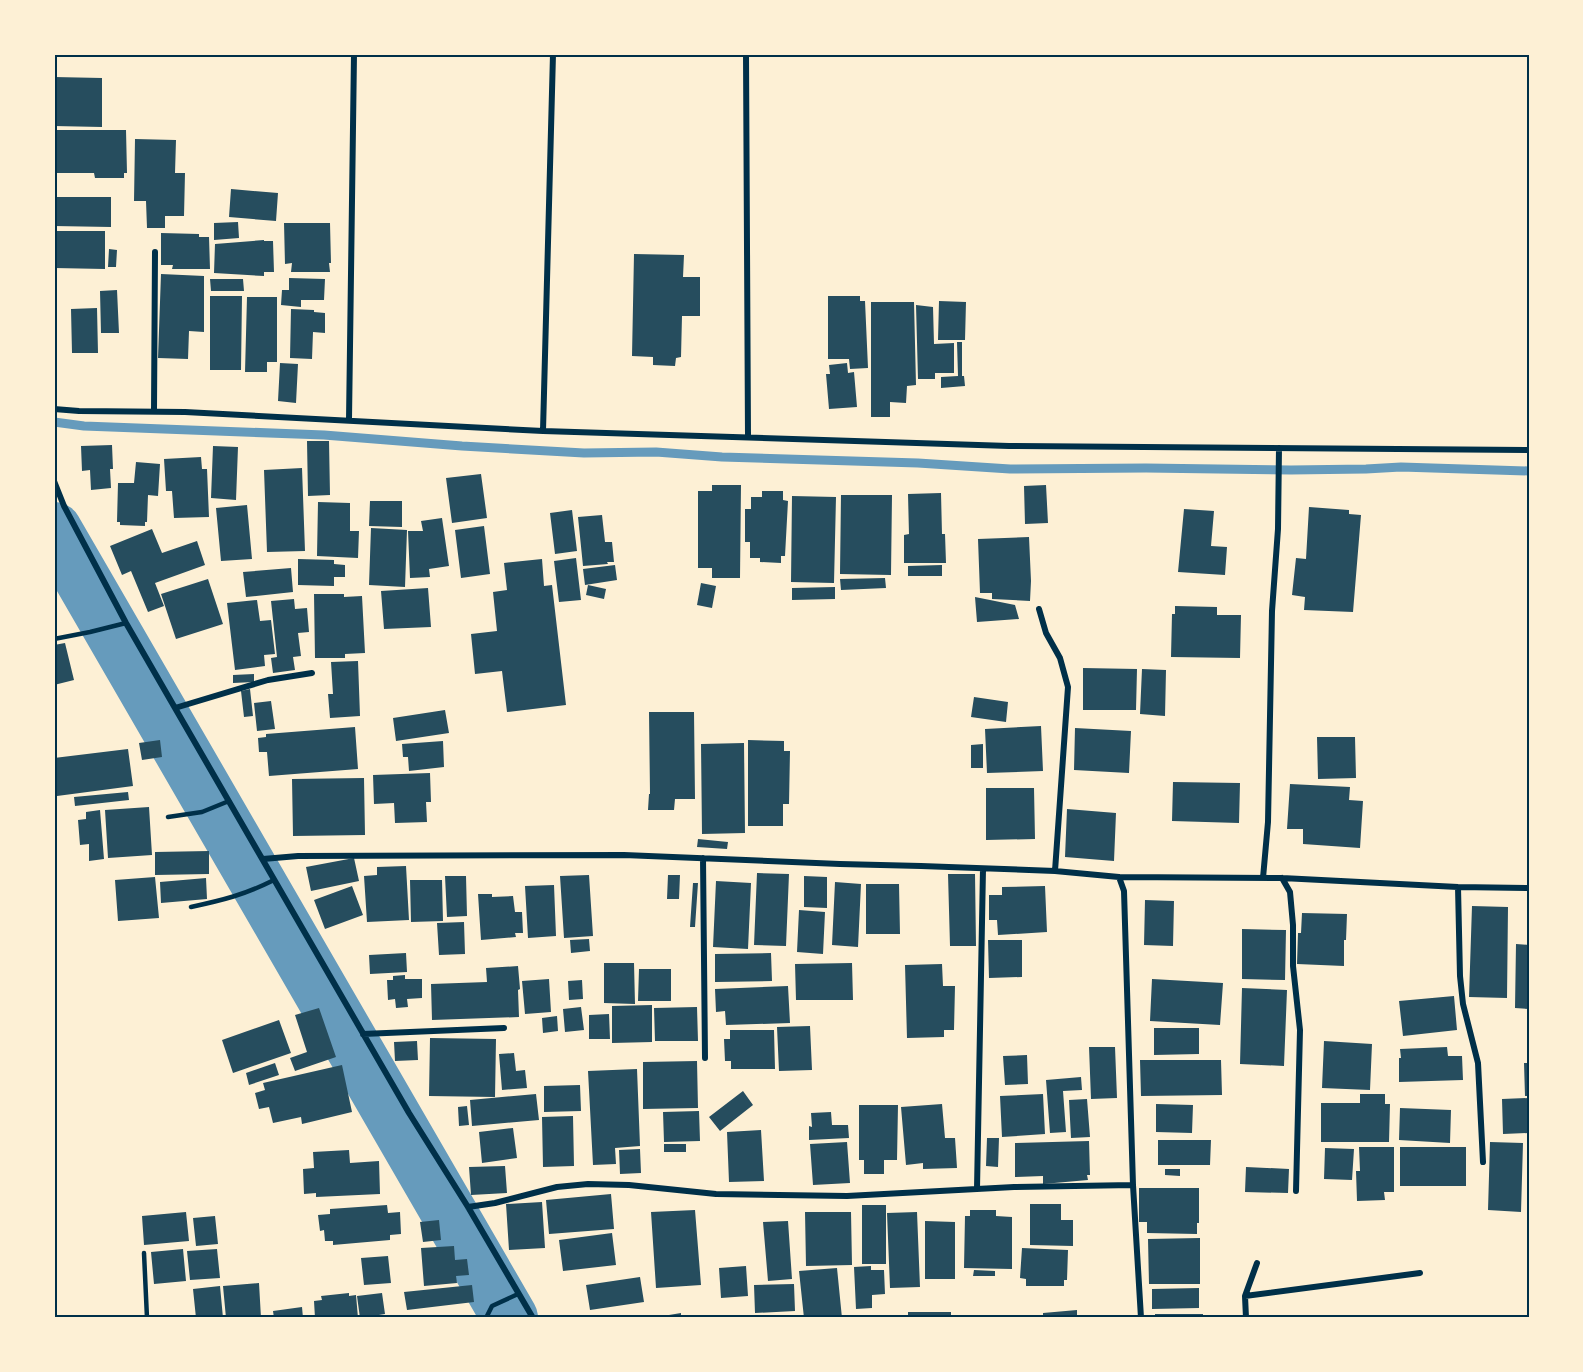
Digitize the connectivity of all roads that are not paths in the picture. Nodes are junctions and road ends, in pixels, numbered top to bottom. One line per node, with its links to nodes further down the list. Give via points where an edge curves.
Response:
1 (354, 54): 7 (street)
2 (552, 54): 8 (street)
3 (746, 54): 9 (street)
4 (155, 252): 6 (street)
5 (54, 409): 6 (street)
6 (154, 411): 7 (street)
7 (349, 420): 8 (street)
8 (543, 431): 9 (street)
9 (748, 437): 10 (street, via 1009,446)
10 (1280, 448): 11 (street); 25 (street)
11 (1529, 450)
12 (54, 481): 14 (street)
13 (1039, 609): 23 (street, via 1068,687)
14 (126, 623): 15 (lane); 17 (street)
15 (54, 639)
16 (312, 673): 17 (street, via 268,680)
17 (175, 708): 18 (street)
18 (229, 801): 19 (lane, via 202,812); 21 (street)
19 (168, 817)
20 (704, 858): 21 (street, via 624,855); 22 (street); 33 (street)
21 (263, 859): 27 (street)
22 (982, 869): 23 (street); 36 (street)
23 (1055, 871): 24 (street)
24 (1119, 877): 25 (street); 35 (street, via 1124,891)
25 (1263, 878): 26 (street)
26 (1282, 878): 28 (street); 37 (street, via 1290,892 1300,1030)
27 (274, 880): 30 (lane, via 247,893); 32 (street)
28 (1458, 887): 29 (street); 34 (street, via 1461,986 1478,1063)
29 (1529, 888)
30 (191, 907)
31 (504, 1028): 32 (street)
32 (363, 1034): 38 (street)
33 (705, 1058)
34 (1483, 1162)
35 (1133, 1185): 36 (street); 47 (street)
36 (977, 1190): 38 (street, via 848,1196 716,1194 588,1184)
37 (1296, 1191)
38 (468, 1207): 42 (street)
39 (144, 1253): 44 (lane)
40 (1257, 1263): 43 (street)
41 (1420, 1273): 43 (street)
42 (518, 1294): 45 (lane, via 492,1306); 46 (street)
43 (1245, 1296): 48 (street)
44 (147, 1318)
45 (486, 1318)
46 (533, 1318)
47 (1141, 1318)
48 (1246, 1318)

